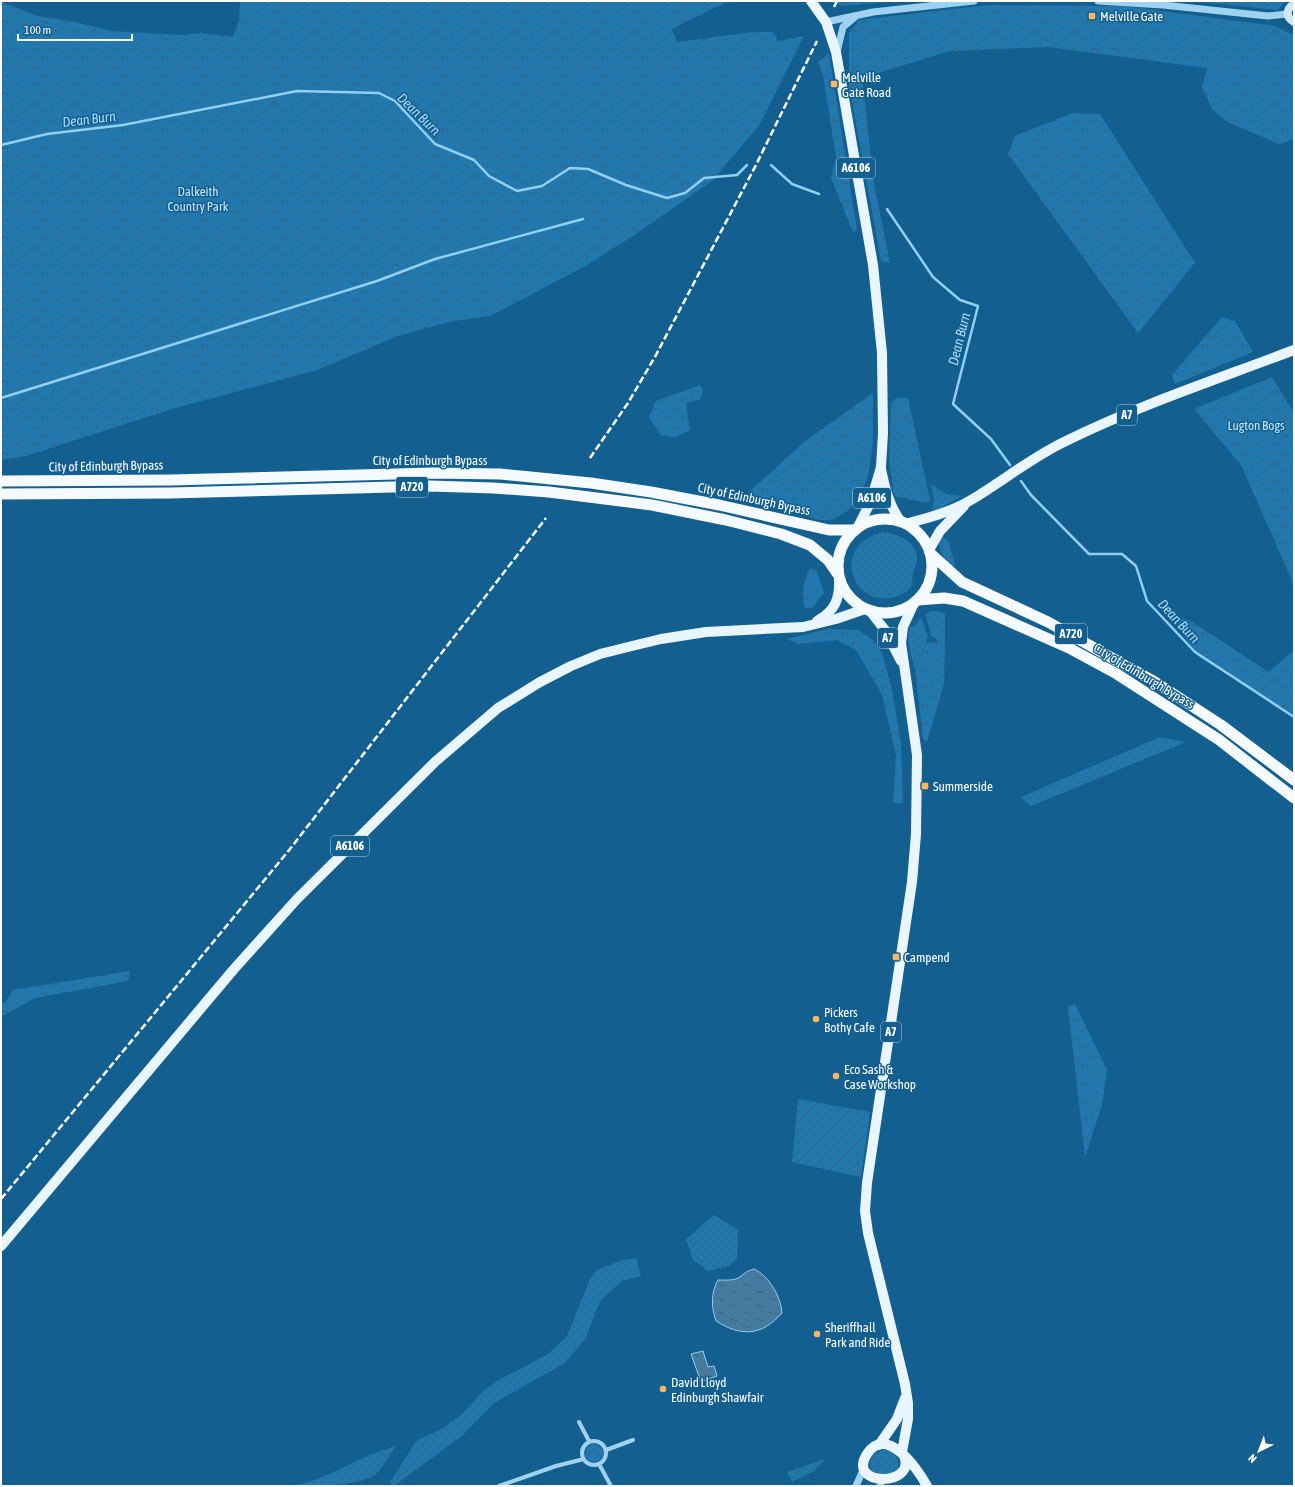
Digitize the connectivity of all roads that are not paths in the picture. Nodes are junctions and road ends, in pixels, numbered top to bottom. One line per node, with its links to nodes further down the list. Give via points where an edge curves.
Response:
1 (811, 1): 7 (main road, A6106)
2 (974, 1): 5 (street)
3 (1098, 1): 6 (street, via 1268,16)
4 (1294, 4): 6 (main road)
5 (861, 14): 7 (street); 9 (street, via 852,18 843,27)
6 (1287, 14): 8 (main road)
7 (826, 22): 9 (main road, A6106)
8 (1294, 22)
9 (836, 52): 11 (main road, A6106, via 876,284 884,390)
10 (1294, 350): 14 (main road, A7, via 1065,441 1021,466)
11 (881, 467): 15 (main road, A6106, via 888,500); 16 (main road, A6106, via 871,501)
12 (1, 481): 16 (highway, City of Edinburgh Bypass / A720, via 500,474 651,492 829,530)
13 (1, 494): 18 (highway, City of Edinburgh Bypass / A720, via 170,493 430,486 549,492 652,506 726,520 781,534 810,544 828,560)
14 (970, 501): 15 (main road, A7, via 936,516); 17 (main road, A7, via 940,531)
15 (903, 523): 16 (highway, via 881,519); 17 (highway, via 918,533)
16 (857, 528): 18 (highway, via 842,546 838,566)
17 (930, 552): 19 (highway, via 930,578 923,594); 23 (highway, City of Edinburgh Bypass / A720, via 962,582 1048,622 1161,686 1221,725)
18 (839, 578): 20 (highway, via 850,598); 21 (main road, A6106, via 840,591 834,608 825,617)
19 (916, 602): 20 (highway, via 897,612); 22 (main road, A7, via 902,632); 24 (highway, City of Edinburgh Bypass / A720, via 944,598 962,601 1090,658 1190,720)
20 (868, 610): 21 (main road, A6106); 22 (main road, A7, via 885,630)
21 (810, 625): 25 (main road, A6106, via 784,629 690,634 600,654 540,682 498,708 436,761 291,905 224,980)
22 (904, 666): 26 (main road, A7, via 916,755 916,834 905,932 865,1211)
23 (1294, 780)
24 (1294, 798)
25 (1, 1246)
26 (907, 1394): 28 (main road, A7, via 908,1419); 31 (main road, via 896,1419)
27 (579, 1422): 30 (street)
28 (905, 1431): 33 (main road, A7); 37 (main road, A7, via 908,1451)
29 (632, 1440): 32 (street)
30 (589, 1441): 32 (street, via 601,1442); 34 (street, via 583,1449)
31 (879, 1445): 33 (main road, A7, via 887,1444); 36 (main road, via 869,1451)
32 (606, 1450): 35 (street, via 606,1458)
33 (903, 1454): 37 (main road, A7); 38 (main road, A7, via 905,1470)
34 (584, 1459): 35 (street, via 591,1464); 39 (street)
35 (599, 1464): 40 (street)
36 (864, 1468): 41 (street); 42 (main road, A7, via 870,1479)
37 (917, 1470): 43 (main road, A7)
38 (894, 1485): 42 (main road, A7)
39 (499, 1486)
40 (611, 1486)
41 (856, 1486)
42 (880, 1486)
43 (927, 1486)

